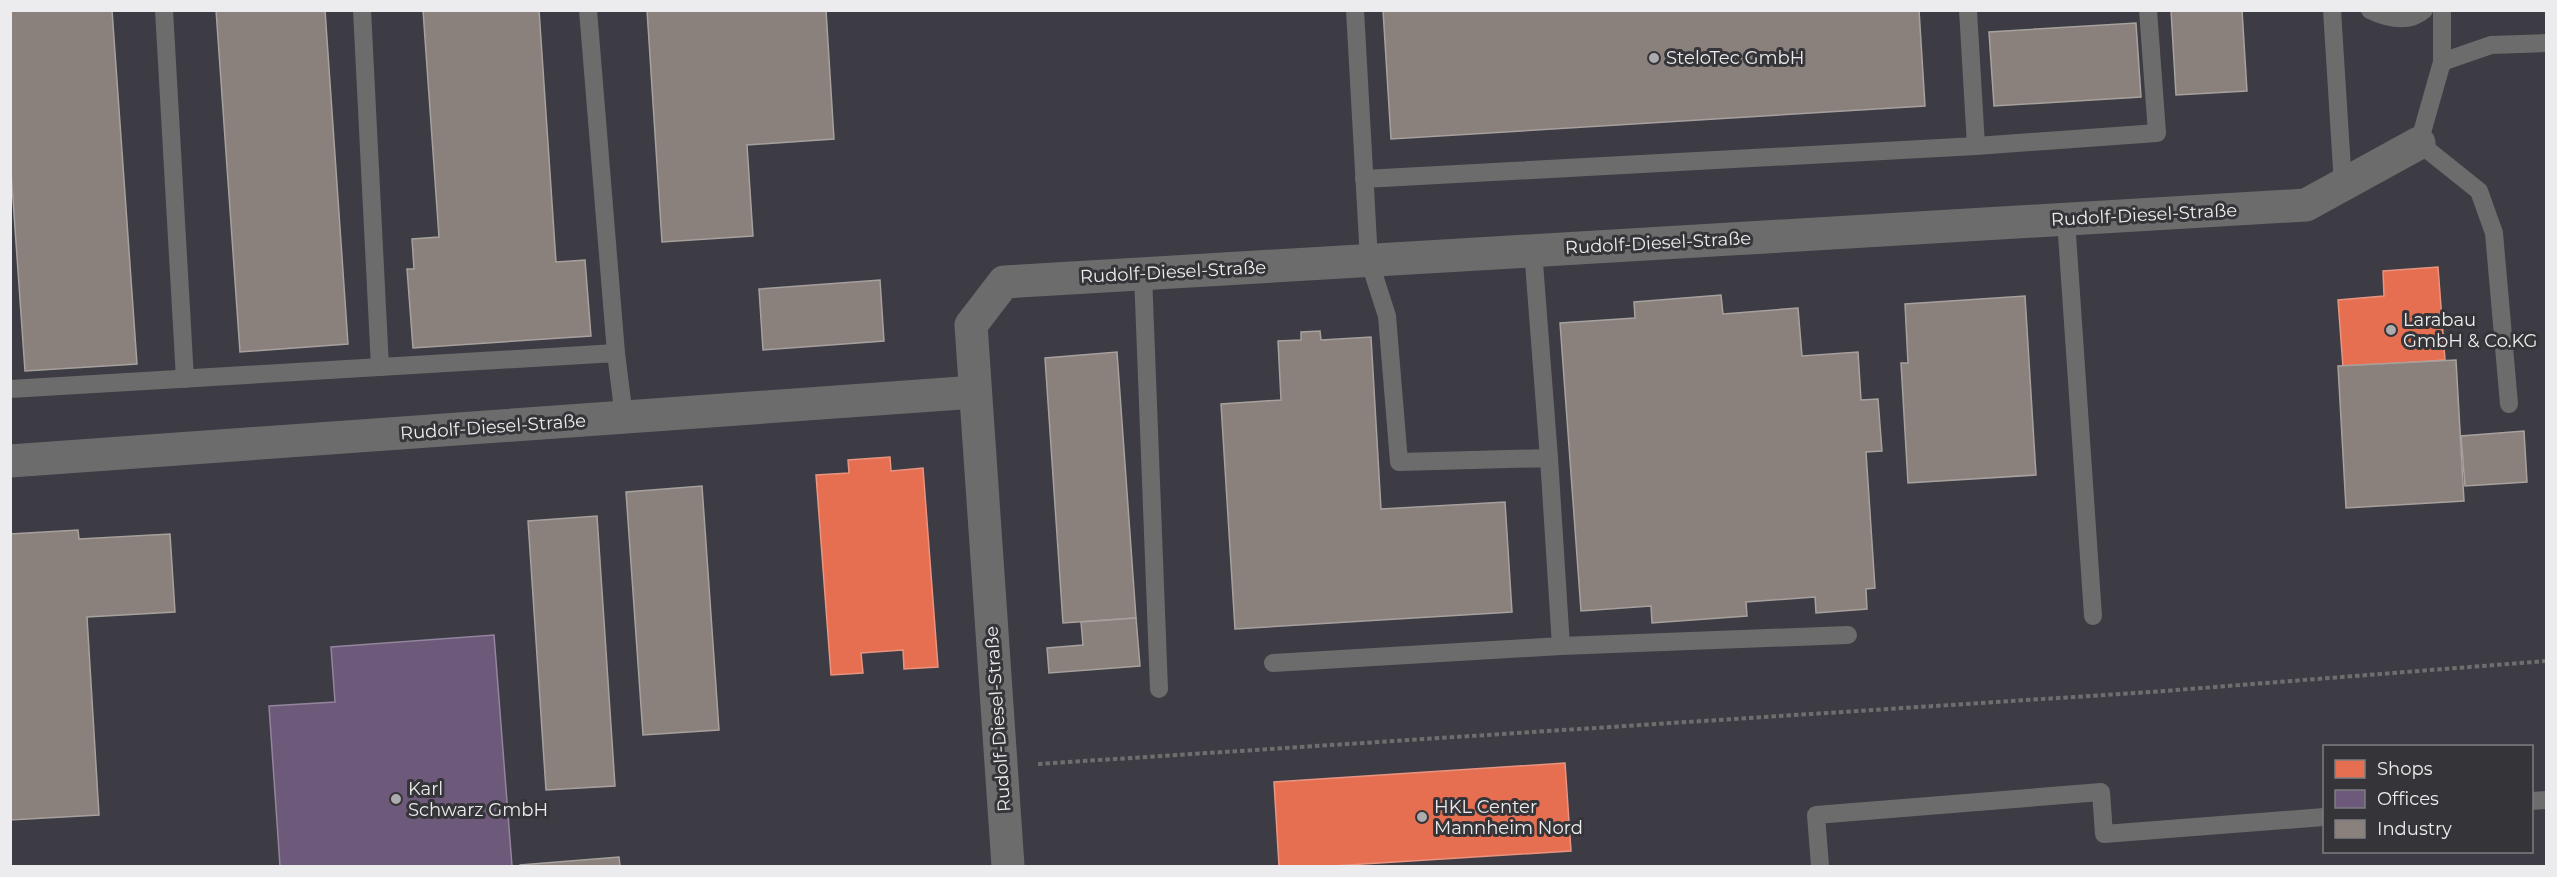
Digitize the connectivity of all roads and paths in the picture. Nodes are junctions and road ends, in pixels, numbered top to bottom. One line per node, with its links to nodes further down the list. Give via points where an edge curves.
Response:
1 (164, 10): 23 (lane)
2 (362, 10): 22 (lane)
3 (588, 10): 21 (lane)
4 (1355, 10): 15 (lane)
5 (1968, 10): 14 (lane)
6 (2148, 10): 14 (lane, via 2157,133)
7 (2332, 10): 16 (lane)
8 (2370, 10): 9 (lane, via 2398,20)
9 (2424, 10)
10 (2442, 10): 12 (lane)
11 (2547, 43): 12 (lane, via 2491,45)
12 (2442, 62): 13 (lane)
13 (2419, 143): 16 (street, Rudolf-Diesel-Straße); 26 (lane, via 2479,191 2494,233)
14 (1976, 146): 15 (lane)
15 (1364, 179): 19 (lane)
16 (2343, 185): 17 (street, Rudolf-Diesel-Straße, via 2306,205)
17 (2066, 219): 18 (street, Rudolf-Diesel-Straße); 30 (lane)
18 (1533, 250): 19 (street, Rudolf-Diesel-Straße); 28 (lane)
19 (1369, 260): 20 (street, Rudolf-Diesel-Straße); 28 (lane, via 1387,316 1399,462)
20 (1143, 274): 25 (street, Rudolf-Diesel-Straße, via 1004,282 971,325); 35 (lane)
21 (616, 353): 22 (lane); 27 (lane)
22 (380, 367): 23 (lane)
23 (185, 379): 24 (lane)
24 (10, 389)
25 (975, 392): 27 (street, Rudolf-Diesel-Straße); 36 (street, Rudolf-Diesel-Straße)
26 (2510, 404)
27 (624, 417): 29 (street, Rudolf-Diesel-Straße)
28 (1549, 458): 32 (lane)
29 (10, 461)
30 (2092, 616)
31 (1848, 635): 32 (lane)
32 (1561, 646): 34 (lane)
33 (2547, 662): 36 (path, via 2151,692)
34 (1273, 663)
35 (1159, 689)
36 (1001, 767): 38 (street, Rudolf-Diesel-Straße)
37 (2323, 817): 39 (lane, via 2104,834 2101,792 1816,815)
38 (1008, 867)
39 (1820, 867)

